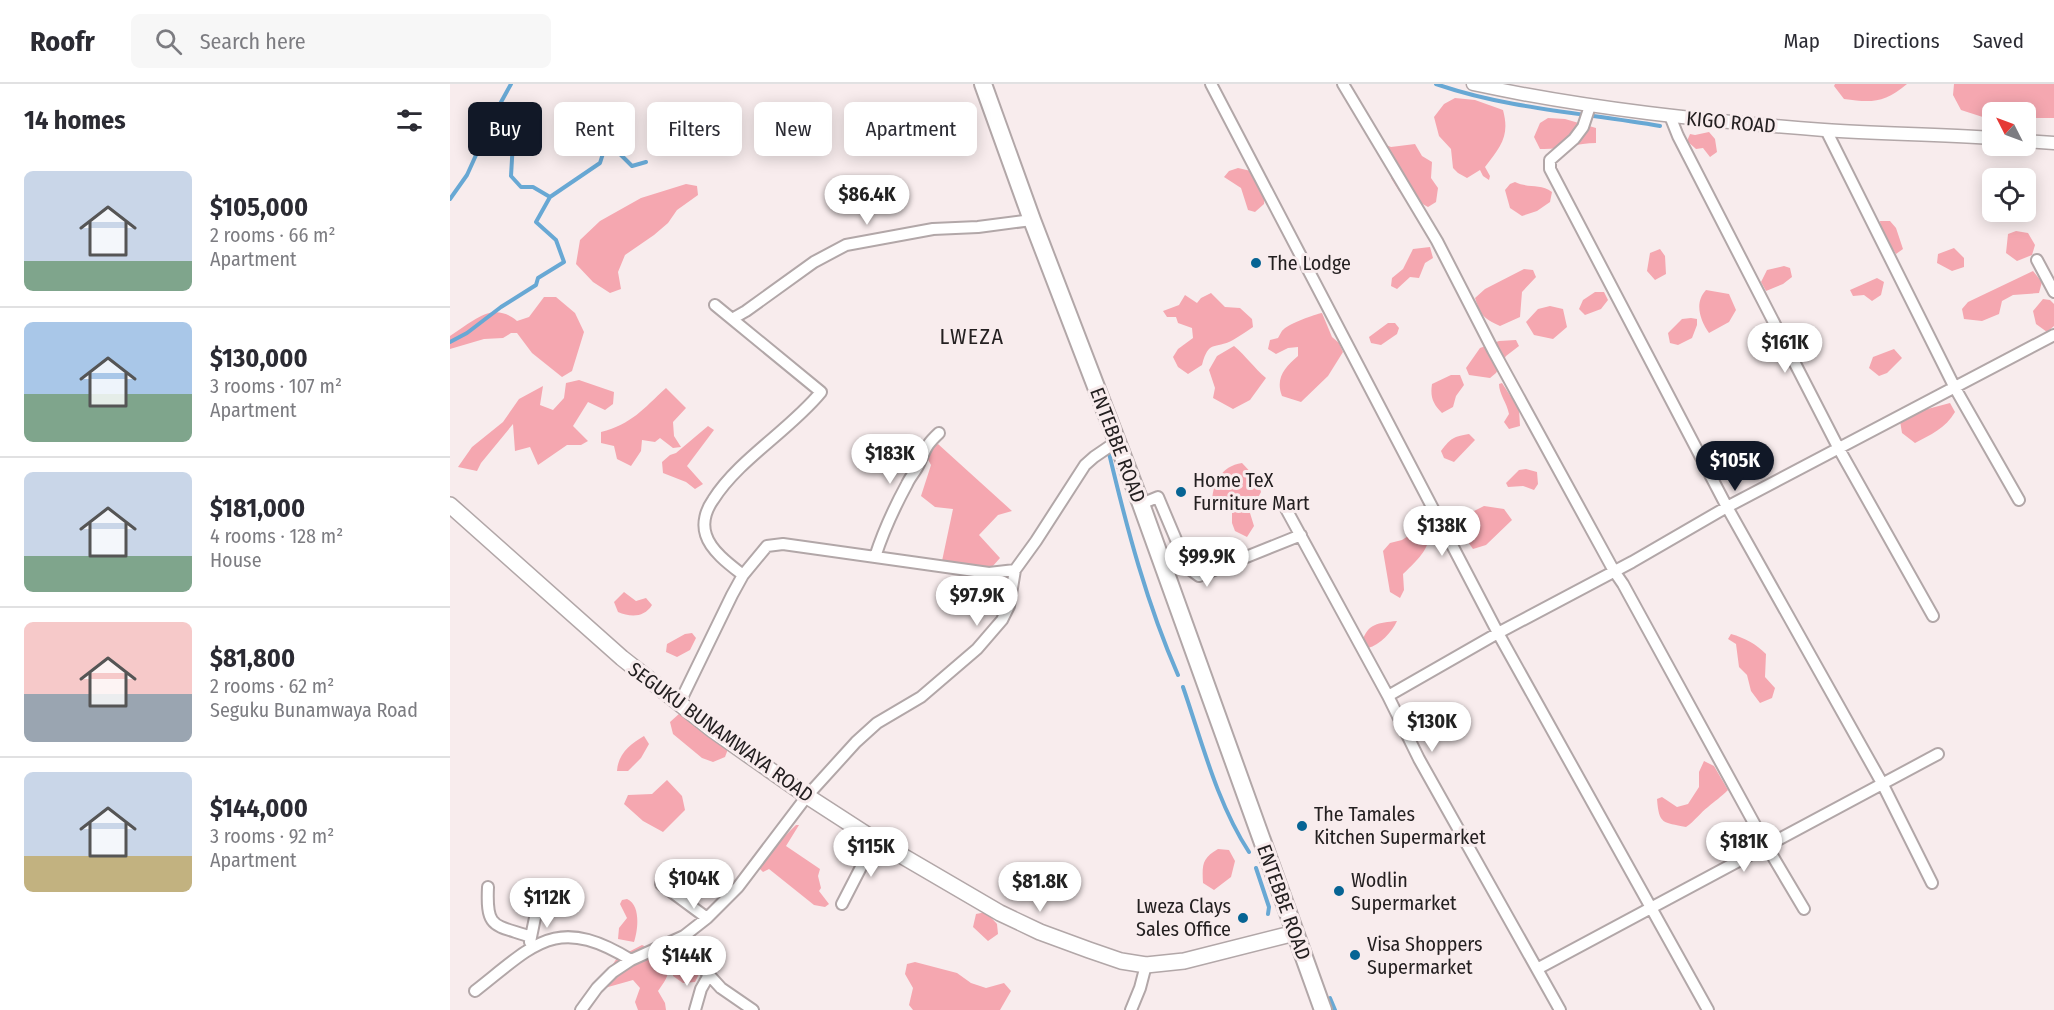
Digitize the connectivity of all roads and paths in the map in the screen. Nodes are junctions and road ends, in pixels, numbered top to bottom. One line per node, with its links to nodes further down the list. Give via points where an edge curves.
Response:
1 (983, 84): 11 (main road, ENTEBBE ROAD)
2 (1211, 84): 32 (street)
3 (1343, 84): 29 (street, via 1437,241)
4 (1473, 84): 5 (street, KIGO ROAD)
5 (1590, 106): 6 (street, KIGO ROAD); 25 (street, via 1583,127 1550,160 1550,169)
6 (1670, 116): 7 (street, KIGO ROAD); 20 (street)
7 (1826, 130): 8 (street, KIGO ROAD); 17 (street)
8 (1982, 137)
9 (2036, 142): 10 (street)
10 (2054, 143)
11 (1032, 220): 15 (street, via 933,229 846,245 814,262); 19 (main road, ENTEBBE ROAD)
12 (2037, 260): 13 (street)
13 (2054, 292)
14 (715, 305): 15 (street)
15 (732, 319): 30 (street, via 821,392 724,485 706,514 706,537 725,561)
16 (2054, 334): 17 (street)
17 (1955, 388): 20 (street); 21 (street)
18 (939, 433): 27 (street, via 922,453)
19 (1116, 442): 22 (main road, ENTEBBE ROAD); 28 (street, via 1085,465)
20 (1839, 449): 25 (street); 31 (street)
21 (2019, 500)
22 (1142, 504): 26 (street, via 1158,497 1188,568 1199,576); 48 (main road, ENTEBBE ROAD)
23 (450, 505): 34 (main road, SEGUKU BUNAMWAYA ROAD, via 622,658)
24 (1285, 507): 26 (street)
25 (1727, 507): 29 (street); 36 (street)
26 (1301, 536): 33 (street)
27 (875, 557): 28 (street, via 989,573); 30 (street, via 773,544 759,553)
28 (1015, 570): 37 (street, via 1009,606 977,650 921,697 873,726)
29 (1614, 571): 32 (street); 39 (street)
30 (743, 575): 34 (street)
31 (1933, 616)
32 (1498, 633): 33 (street); 45 (street)
33 (1388, 696): 54 (street)
34 (680, 702): 37 (main road, SEGUKU BUNAMWAYA ROAD)
35 (1938, 754): 36 (street)
36 (1882, 783): 39 (street); 40 (street)
37 (807, 796): 38 (main road, SEGUKU BUNAMWAYA ROAD); 47 (street, via 738,887)
38 (875, 840): 44 (street); 53 (main road, SEGUKU BUNAMWAYA ROAD, via 1000,913 1089,950)
39 (1766, 845): 45 (street); 46 (street)
40 (1932, 883)
41 (662, 884): 47 (street)
42 (488, 886): 49 (street, via 489,918 498,926)
43 (538, 903): 49 (street)
44 (842, 904)
45 (1651, 906): 54 (street); 63 (street)
46 (1803, 909)
47 (707, 918): 50 (street)
48 (1295, 933): 53 (main road, SEGUKU BUNAMWAYA ROAD, via 1184,961); 61 (main road, ENTEBBE ROAD)
49 (531, 937): 51 (street)
50 (677, 939): 52 (street); 55 (street)
51 (529, 948): 52 (street, via 552,938 587,939); 56 (street)
52 (631, 960): 57 (street, via 613,972)
53 (1146, 965): 60 (street)
54 (1537, 969): 62 (street)
55 (709, 975): 58 (street); 59 (street)
56 (475, 990)
57 (581, 1010)
58 (695, 1010)
59 (753, 1010)
60 (1131, 1010)
61 (1323, 1010)
62 (1560, 1010)
63 (1708, 1010)

